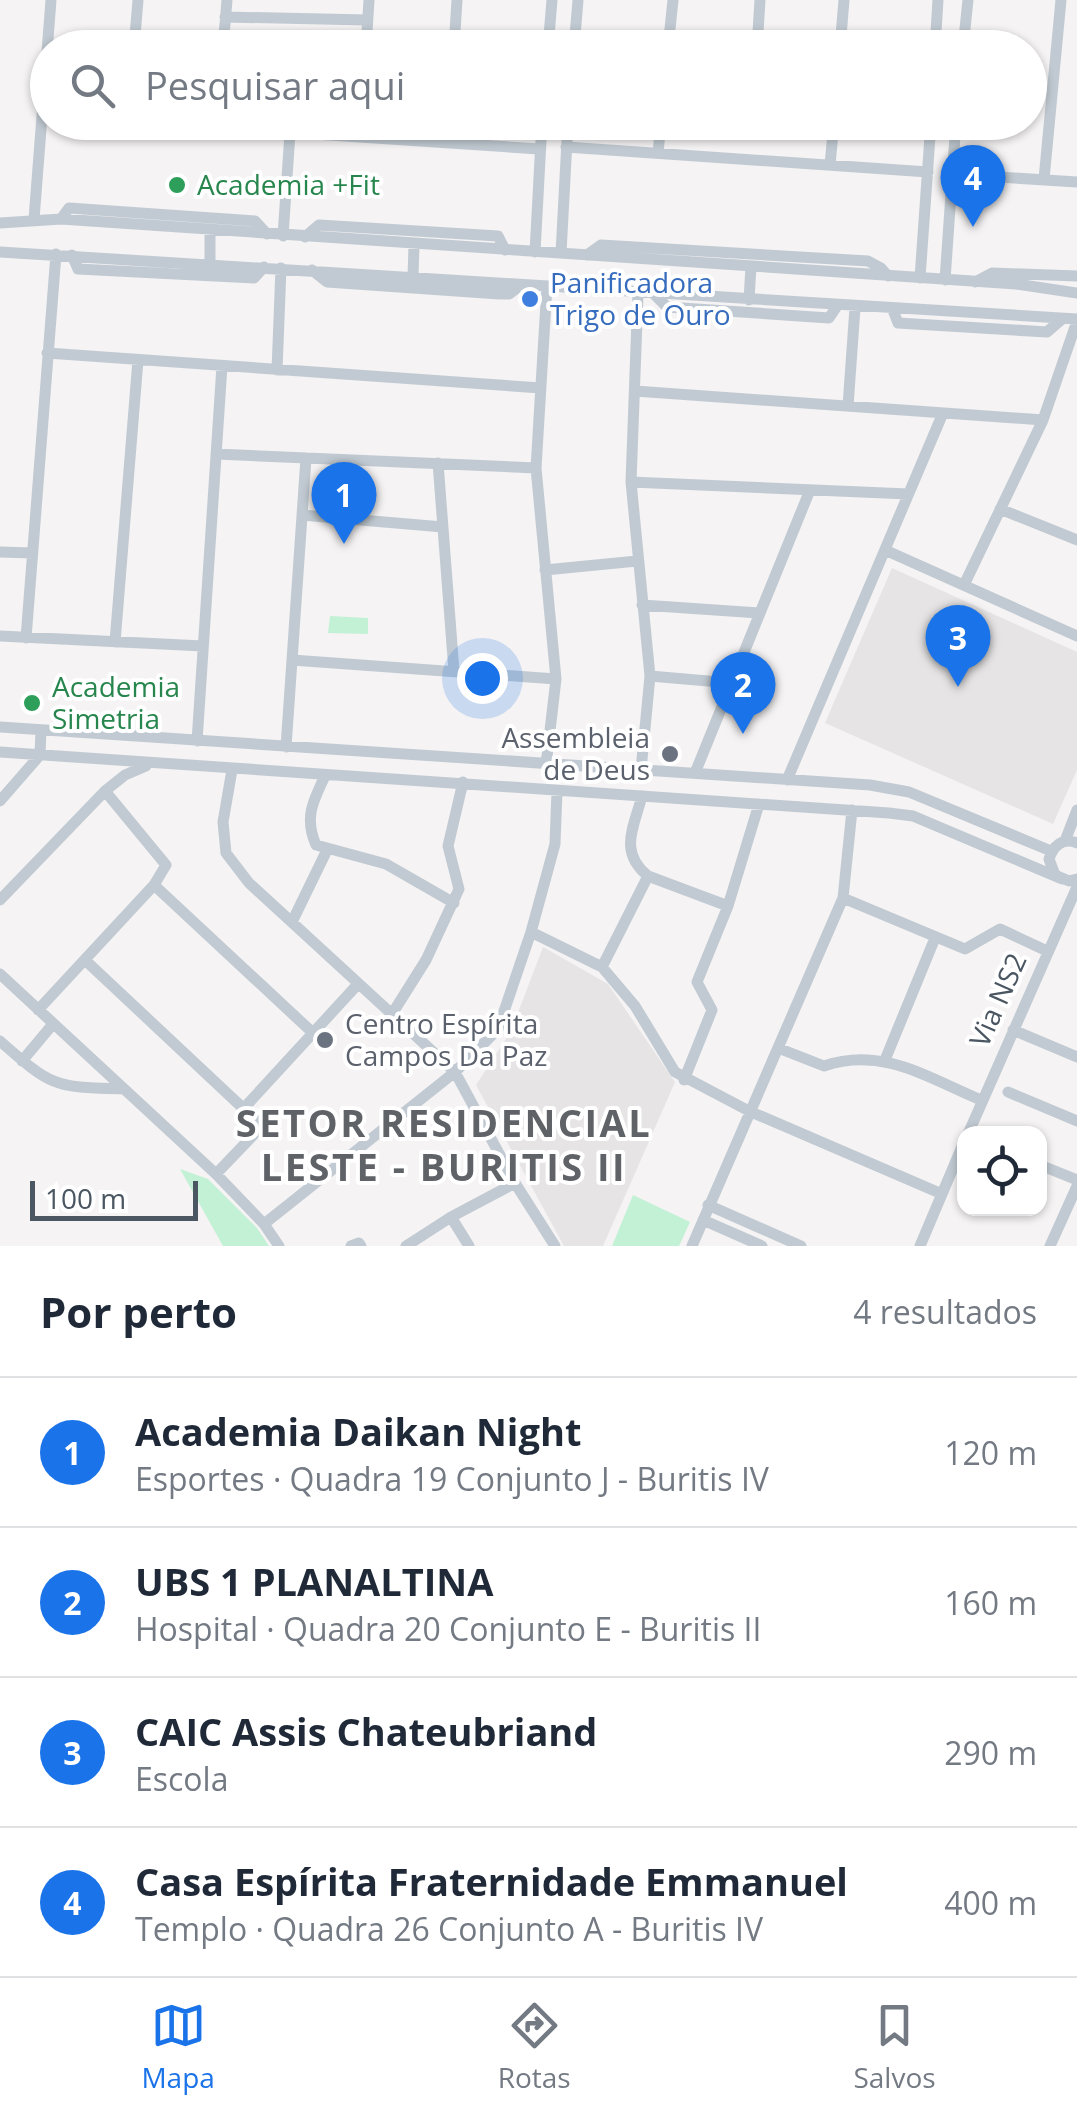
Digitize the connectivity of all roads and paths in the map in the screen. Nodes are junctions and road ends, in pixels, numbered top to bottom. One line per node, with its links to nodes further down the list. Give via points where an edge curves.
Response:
1 (51, 0): 16 (street)
2 (138, 0): 17 (street)
3 (227, 0): 14 (street)
4 (369, 0): 15 (street)
5 (457, 0): 20 (street)
6 (552, 0): 21 (street)
7 (578, 0): 22 (street)
8 (673, 0): 23 (street)
9 (760, 0): 24 (street)
10 (844, 0): 25 (street)
11 (938, 0): 26 (street)
12 (968, 0): 27 (street)
13 (1061, 0): 45 (street)
14 (225, 17): 15 (street); 18 (street)
15 (368, 20): 19 (street)
16 (49, 30)
17 (136, 30)
18 (224, 30)
19 (367, 30)
20 (455, 30)
21 (550, 30)
22 (576, 30)
23 (670, 30)
24 (759, 30)
25 (842, 30)
26 (936, 30)
27 (965, 30)
28 (43, 140): 48 (street)
29 (290, 140): 52 (street)
30 (394, 140): 38 (street)
31 (447, 140): 38 (street)
32 (540, 140): 40 (street)
33 (567, 140): 39 (street)
34 (659, 140): 41 (street)
35 (832, 140): 42 (street)
36 (930, 140): 43 (street)
37 (954, 140): 44 (street)
38 (447, 143): 40 (street)
39 (566, 147): 41 (street); 60 (street)
40 (539, 149): 57 (street)
41 (658, 153): 42 (street)
42 (830, 165): 43 (street)
43 (928, 172): 70 (street)
44 (951, 174): 45 (street); 71 (street)
45 (1044, 179): 46 (street)
46 (1077, 182)
47 (60, 218): 48 (street); 50 (street); 51 (street, via 69,208 256,221)
48 (34, 219): 49 (street)
49 (0, 222)
50 (210, 230): 51 (street); 62 (street)
51 (267, 234): 52 (street)
52 (283, 236): 53 (street)
53 (306, 237): 54 (street); 55 (street, via 319,225 498,236)
54 (414, 245): 55 (street); 69 (street)
55 (505, 250): 57 (street)
56 (0, 252): 58 (street)
57 (534, 252): 60 (street)
58 (56, 254): 59 (street); 82 (street)
59 (72, 254): 62 (street); 64 (street, via 78,269 254,278)
60 (561, 254): 61 (street)
61 (587, 255): 63 (street); 67 (street, via 602,244 868,261)
62 (210, 264): 64 (street)
63 (751, 266): 67 (street); 78 (street)
64 (264, 267): 65 (street)
65 (281, 268): 66 (street); 85 (street)
66 (312, 270): 69 (street); 73 (street, via 327,282 499,294)
67 (888, 276): 70 (street)
68 (1077, 276): 72 (street, via 992,273)
69 (413, 277): 73 (street)
70 (920, 278): 71 (street)
71 (945, 280): 72 (street)
72 (975, 282): 76 (street)
73 (521, 285): 74 (street)
74 (547, 286): 75 (street); 86 (street)
75 (638, 293): 77 (street); 87 (street)
76 (1077, 293)
77 (654, 294): 78 (street); 79 (street, via 667,307 830,318)
78 (749, 300): 79 (street)
79 (837, 306): 80 (street)
80 (855, 308): 81 (street); 88 (street)
81 (1077, 320): 90 (street)
82 (46, 354): 83 (street); 104 (street)
83 (138, 360): 84 (street); 113 (street)
84 (222, 366): 85 (street); 91 (street)
85 (277, 370): 86 (street)
86 (541, 388): 94 (street)
87 (634, 391): 88 (street); 95 (street)
88 (848, 406): 89 (street)
89 (943, 413): 90 (street); 97 (street)
90 (1042, 420): 98 (street)
91 (216, 454): 92 (street); 114 (street)
92 (306, 458): 93 (street); 99 (street)
93 (438, 464): 94 (street); 100 (street)
94 (536, 468): 106 (street)
95 (631, 482): 96 (street); 105 (street)
96 (810, 490): 97 (street); 109 (street)
97 (908, 494): 102 (street)
98 (1000, 509): 101 (street); 107 (street)
99 (302, 515): 100 (street); 115 (street)
100 (443, 527): 116 (street)
101 (1077, 540)
102 (885, 550): 107 (street); 138 (street)
103 (0, 552): 104 (street)
104 (32, 554): 112 (street)
105 (637, 562): 106 (street); 108 (street)
106 (545, 570): 118 (street)
107 (964, 585): 111 (street)
108 (642, 605): 109 (street); 117 (street)
109 (759, 613): 119 (street)
110 (0, 636): 112 (street)
111 (1077, 636)
112 (26, 638): 113 (street)
113 (115, 642): 114 (street)
114 (203, 646): 123 (street)
115 (292, 660): 116 (street); 124 (street)
116 (454, 671): 118 (street)
117 (650, 676): 119 (street); 133 (street)
118 (556, 678): 131 (street)
119 (731, 682): 135 (street)
120 (0, 727): 121 (street)
121 (40, 730): 122 (street); 126 (street)
122 (62, 731): 123 (street); 128 (street)
123 (196, 741): 124 (street)
124 (286, 747): 127 (street)
125 (0, 752): 126 (street)
126 (40, 756): 128 (street); 146 (street)
127 (414, 756): 129 (street); 137 (street)
128 (61, 758): 130 (street)
129 (438, 758): 131 (street); 139 (street)
130 (150, 764): 132 (street); 141 (street)
131 (546, 765): 133 (street)
132 (232, 770): 136 (street); 163 (street, via 226,853)
133 (641, 770): 134 (street)
134 (662, 772): 135 (street); 144 (street)
135 (689, 773): 138 (street); 145 (street, via 679,783)
136 (325, 776): 137 (street); 151 (street, via 309,811 316,845)
137 (412, 780): 139 (street)
138 (787, 780): 152 (street, via 909,792)
139 (433, 781): 140 (street)
140 (462, 782): 142 (street); 160 (street, via 448,846 458,878)
141 (105, 791): 156 (street, via 166,865); 158 (street)
142 (557, 791): 143 (street); 164 (street, via 555,844)
143 (642, 796): 144 (street); 153 (street, via 628,849)
144 (661, 797): 145 (street)
145 (680, 798): 147 (street)
146 (0, 801)
147 (760, 804): 148 (street); 161 (street)
148 (852, 810): 155 (street, via 913,816); 159 (street)
149 (1077, 810): 150 (street)
150 (1071, 842): 152 (street)
151 (327, 850): 160 (street, via 386,864); 163 (street)
152 (1051, 851): 155 (street, via 1050,868)
153 (648, 876): 161 (street); 168 (street)
154 (1077, 878): 155 (street)
155 (1062, 879)
156 (154, 885): 167 (street); 175 (street)
157 (1077, 887): 162 (street, Via NS2)
158 (2, 892)
159 (842, 898): 165 (street); 177 (street)
160 (454, 903): 172 (street)
161 (728, 906): 182 (street, via 697,982 712,1010)
162 (1072, 910): 166 (street, Via NS2)
163 (292, 922): 170 (street)
164 (531, 932): 168 (street); 181 (street, via 498,1029)
165 (935, 938): 166 (street, via 966,949 1000,929); 179 (street)
166 (1047, 952): 174 (street, Via NS2)
167 (85, 960): 171 (street); 186 (street)
168 (602, 967): 182 (street)
169 (0, 974): 171 (street)
170 (358, 984): 172 (street); 175 (street)
171 (38, 1010): 173 (street)
172 (392, 1014): 181 (street)
173 (53, 1024): 180 (street); 183 (street)
174 (1012, 1030): 178 (street); 185 (street, Via NS2)
175 (313, 1032): 186 (street)
176 (0, 1042): 180 (street)
177 (778, 1048): 179 (street, via 824,1066 849,1058); 187 (street)
178 (1077, 1057)
179 (885, 1060): 185 (street)
180 (22, 1061): 183 (street, via 60,1086)
181 (455, 1072): 194 (street); 200 (street)
182 (684, 1080): 187 (street)
183 (124, 1089): 192 (street)
184 (1008, 1092): 188 (street)
185 (981, 1100): 189 (street, Via NS2)
186 (245, 1108): 192 (street, via 262,1126)
187 (749, 1112): 195 (street); 197 (street)
188 (1077, 1122)
189 (971, 1126)
190 (957, 1159): 195 (street)
191 (1047, 1168): 193 (street)
192 (216, 1174): 200 (street)
193 (1077, 1183): 196 (street)
194 (516, 1184): 198 (street); 204 (street)
195 (942, 1194): 208 (street)
196 (1074, 1202): 209 (street)
197 (708, 1206): 199 (street); 207 (street)
198 (451, 1217): 202 (street); 203 (street)
199 (703, 1220): 205 (street); 206 (street)
200 (264, 1224): 201 (street)
201 (279, 1246)
202 (406, 1246)
203 (469, 1246)
204 (556, 1246)
205 (692, 1246)
206 (762, 1246)
207 (800, 1246)
208 (920, 1246)
209 (1050, 1246)

